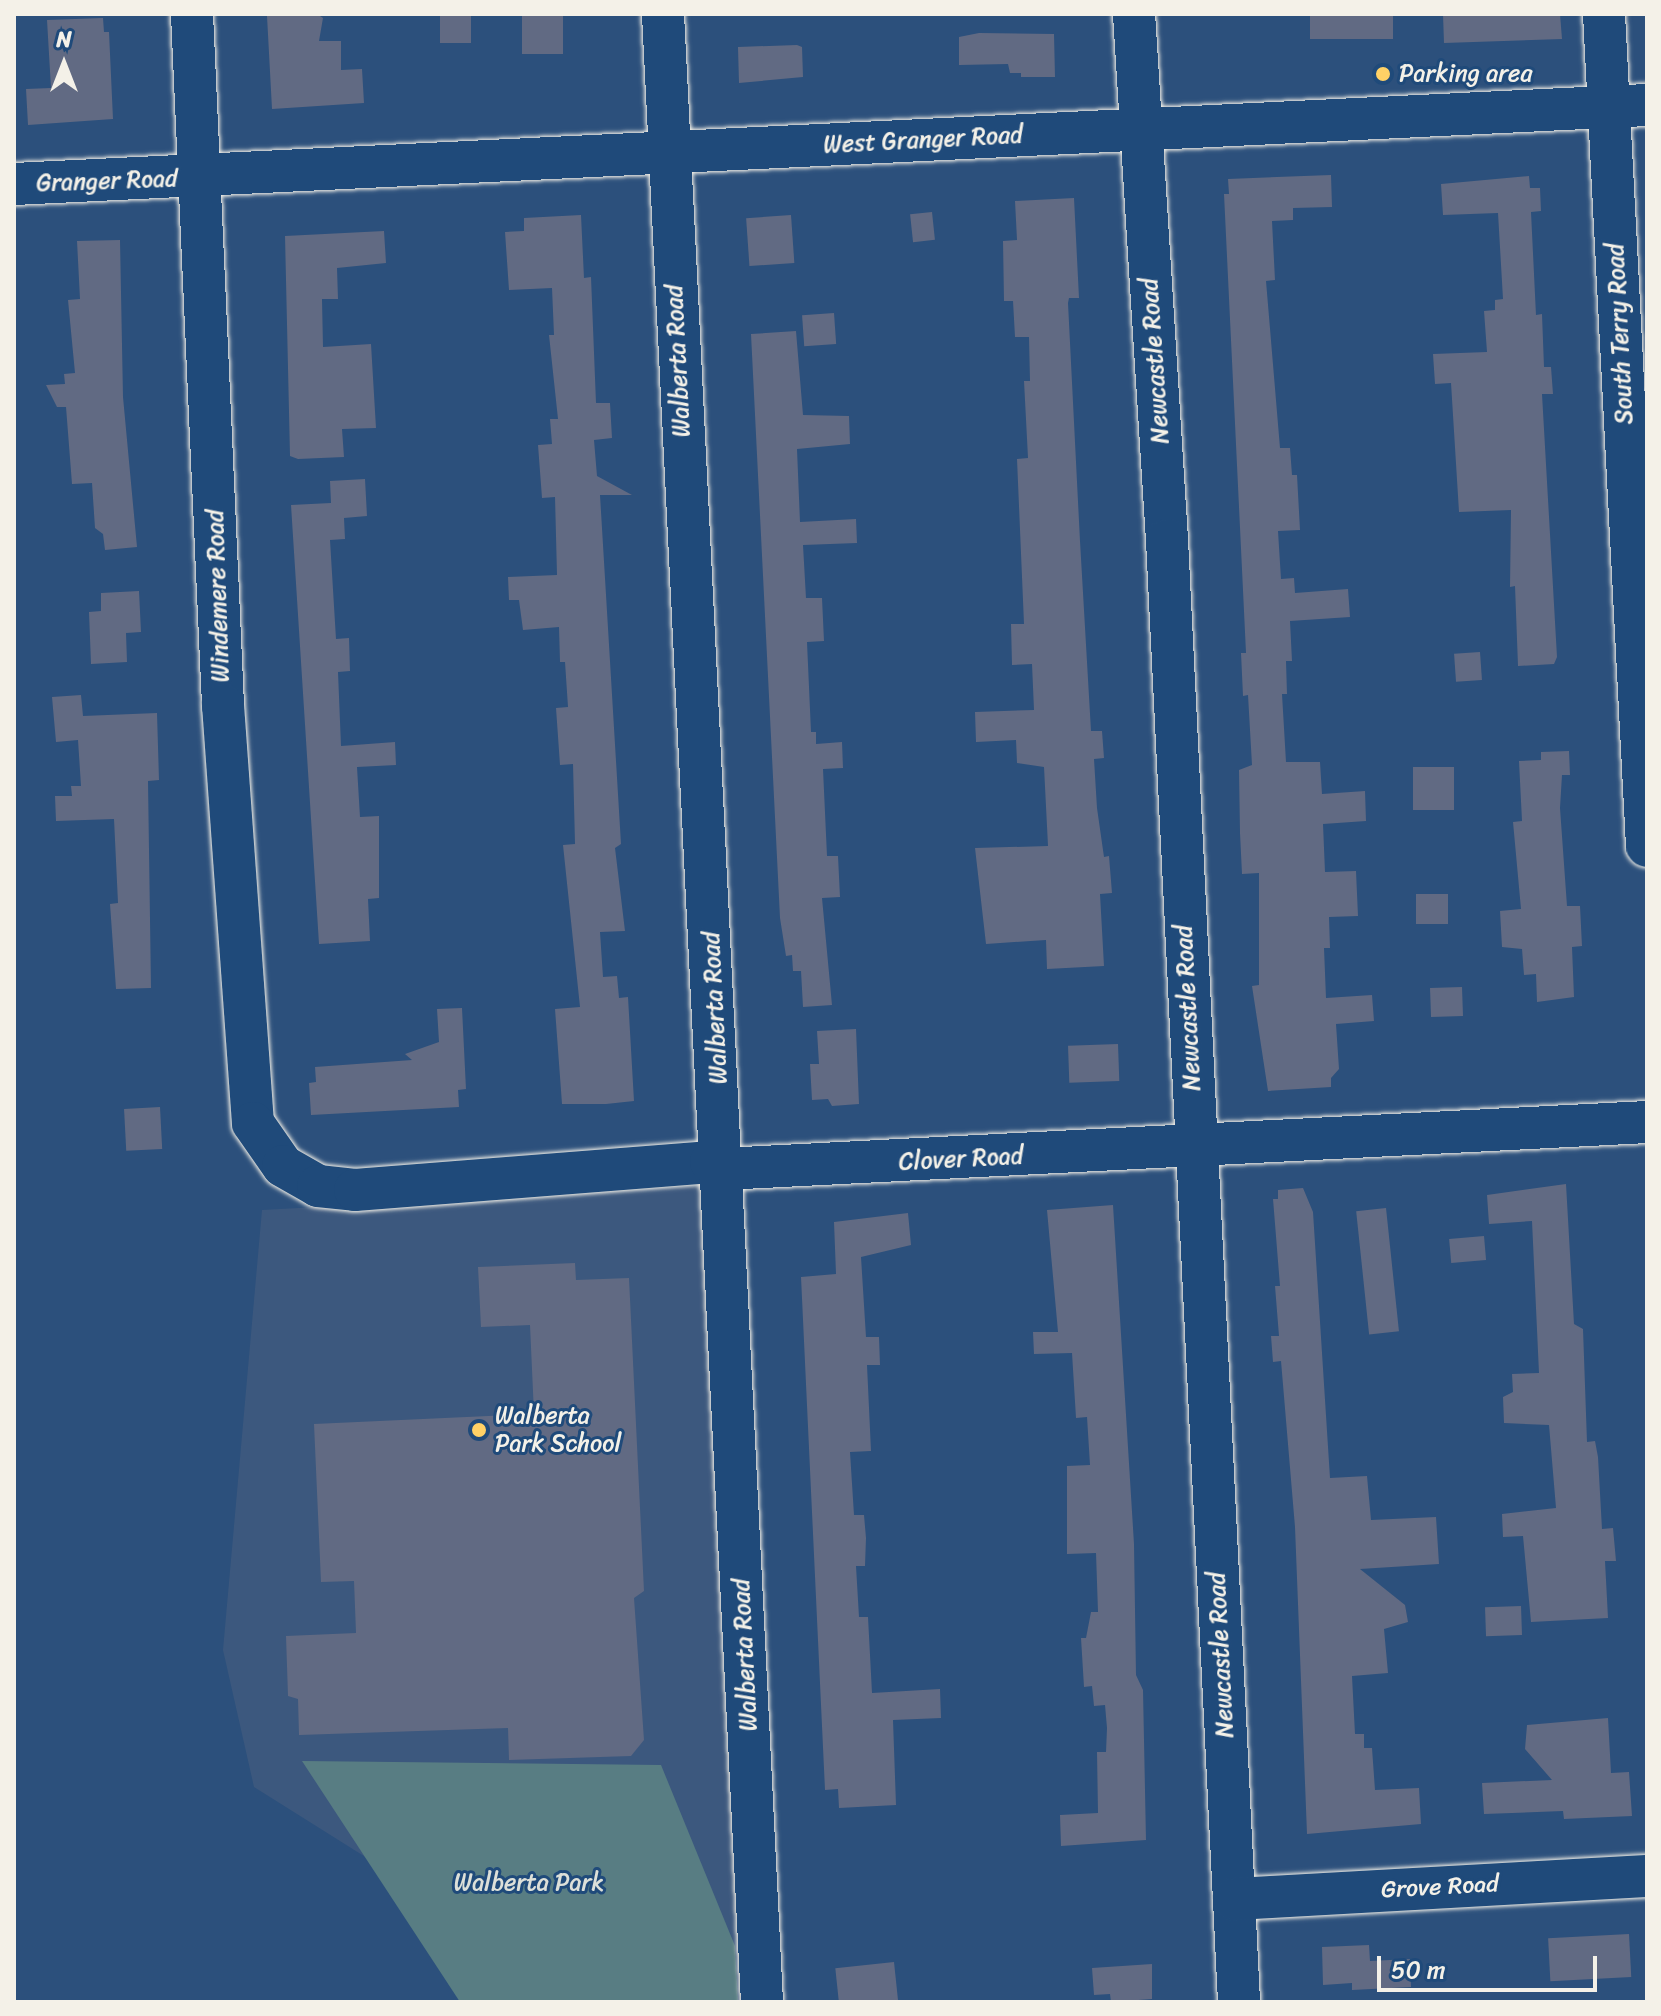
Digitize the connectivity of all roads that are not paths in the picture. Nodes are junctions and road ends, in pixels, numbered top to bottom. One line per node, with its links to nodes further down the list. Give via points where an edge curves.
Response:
1 (192, 14): 8 (street, Windemere Road)
2 (663, 14): 7 (street, Walberta Road)
3 (1134, 14): 6 (street, Newcastle Road)
4 (1604, 14): 5 (street, South Terry Road)
5 (1628, 106): 6 (street, West Granger Road); 10 (street, South Terry Road)
6 (1140, 130): 7 (street, West Granger Road); 12 (street, Newcastle Road, via 1167,540)
7 (668, 152): 8 (street, West Granger Road); 14 (street, Walberta Road)
8 (200, 178): 9 (street, Granger Road); 13 (street, Windemere Road, via 223,705 253,1123)
9 (14, 184)
10 (1647, 846)
11 (1647, 1122): 12 (street, Clover Road)
12 (1194, 1148): 14 (street, Clover Road); 16 (street, Newcastle Road)
13 (283, 1166): 14 (street, Clover Road, via 318,1186 355,1190 711,1162)
14 (723, 1169): 17 (street, Walberta Road)
15 (1647, 1876): 16 (street, Grove Road)
16 (1234, 1899): 18 (street, Newcastle Road)
17 (762, 2002)
18 (1239, 2002)

